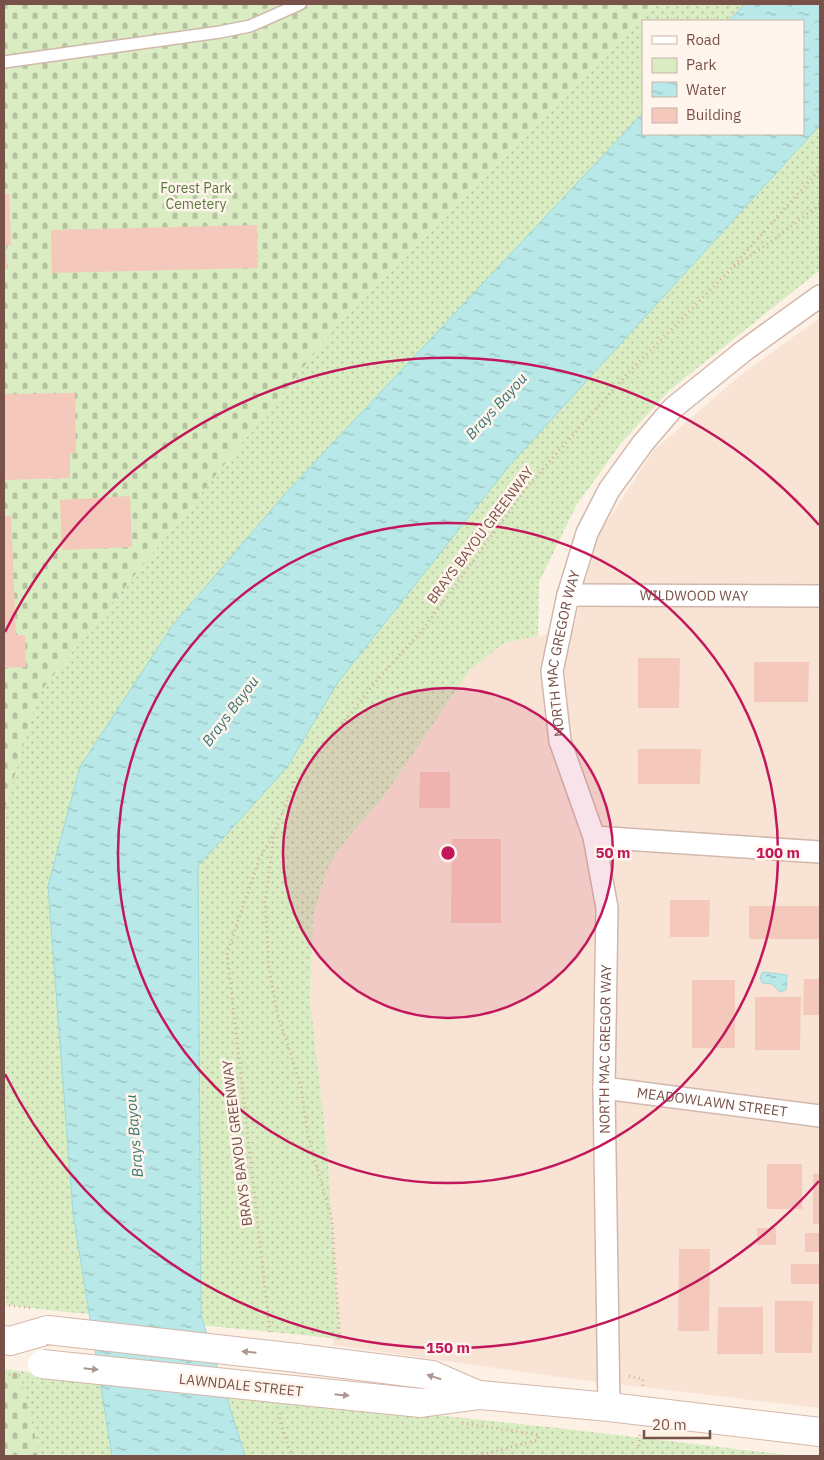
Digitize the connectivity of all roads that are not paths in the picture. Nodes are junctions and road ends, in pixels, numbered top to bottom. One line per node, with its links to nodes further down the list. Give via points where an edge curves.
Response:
1 (300, 4): 2 (lane, via 250,26 220,32)
2 (4, 62)
3 (820, 296): 4 (street, NORTH MAC GREGOR WAY, via 673,408 643,443 609,490 586,533)
4 (568, 595): 5 (street, WILDWOOD WAY); 6 (street, NORTH MAC GREGOR WAY, via 552,671 560,741)
5 (820, 596)
6 (594, 838): 7 (street); 8 (street, NORTH MAC GREGOR WAY, via 607,908)
7 (820, 852)
8 (604, 1088): 9 (street, MEADOWLAWN STREET); 12 (street, NORTH MAC GREGOR WAY)
9 (820, 1116)
10 (7, 1340): 11 (main road, LAWNDALE STREET, one-way to 11, bridge, via 42,1364 286,1398 420,1403); 11 (main road, LAWNDALE STREET, one-way to 10, bridge, via 432,1375 43,1320)
11 (480, 1395): 12 (main road, LAWNDALE STREET)
12 (609, 1407): 13 (main road, LAWNDALE STREET)
13 (820, 1432)

